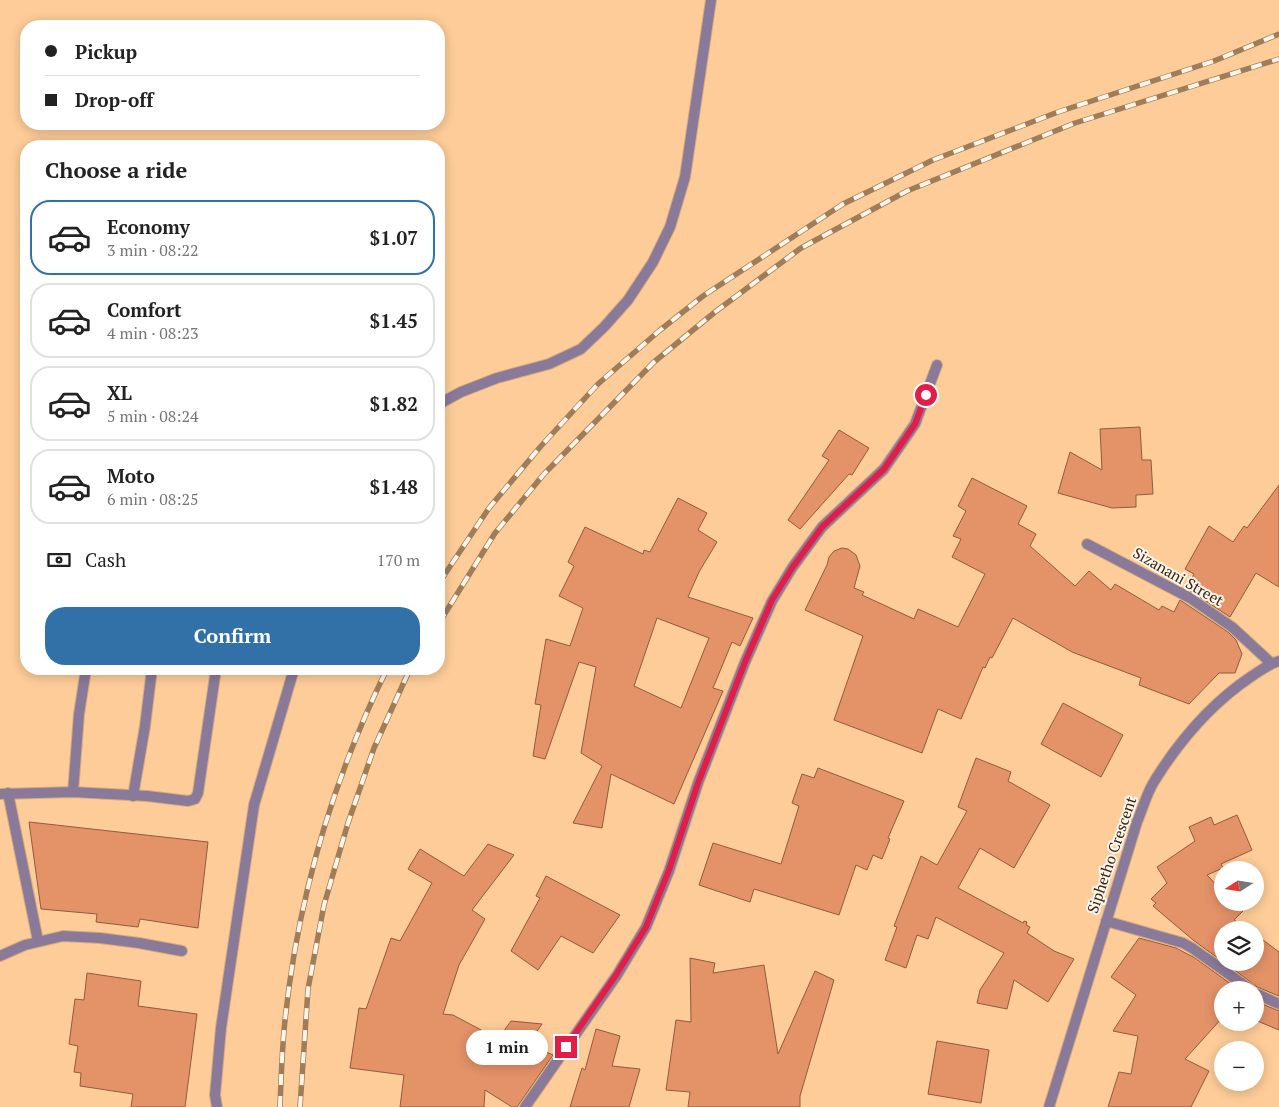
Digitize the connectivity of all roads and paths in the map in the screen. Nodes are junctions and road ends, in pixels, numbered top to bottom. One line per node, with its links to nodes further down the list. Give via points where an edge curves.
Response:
1 (711, 0): 3 (street, via 685,177 670,227 653,262 628,300 581,349 549,364 470,388)
2 (936, 365): 21 (street, via 915,424 884,469 822,527 772,600 698,783 646,927)
3 (445, 401)
4 (1087, 544): 5 (street, Sizanani Street, via 1190,598)
5 (1275, 662): 13 (street, Siphetho Crescent, via 1217,703 1186,736 1154,781 1137,822)
6 (85, 675): 10 (street)
7 (151, 675): 12 (street)
8 (215, 675): 12 (street, via 195,799)
9 (292, 675): 20 (street, via 254,805 220,1028)
10 (72, 792): 11 (street); 12 (street)
11 (4, 794): 14 (street)
12 (133, 796)
13 (1106, 921): 17 (street, via 1183,943); 22 (street, Siphetho Crescent)
14 (38, 942): 15 (street, via 63,936 100,938); 16 (street)
15 (182, 951)
16 (0, 956)
17 (1238, 981)
18 (1264, 997): 19 (street)
19 (1279, 1004)
20 (217, 1107)
21 (524, 1107)
22 (1049, 1107)

